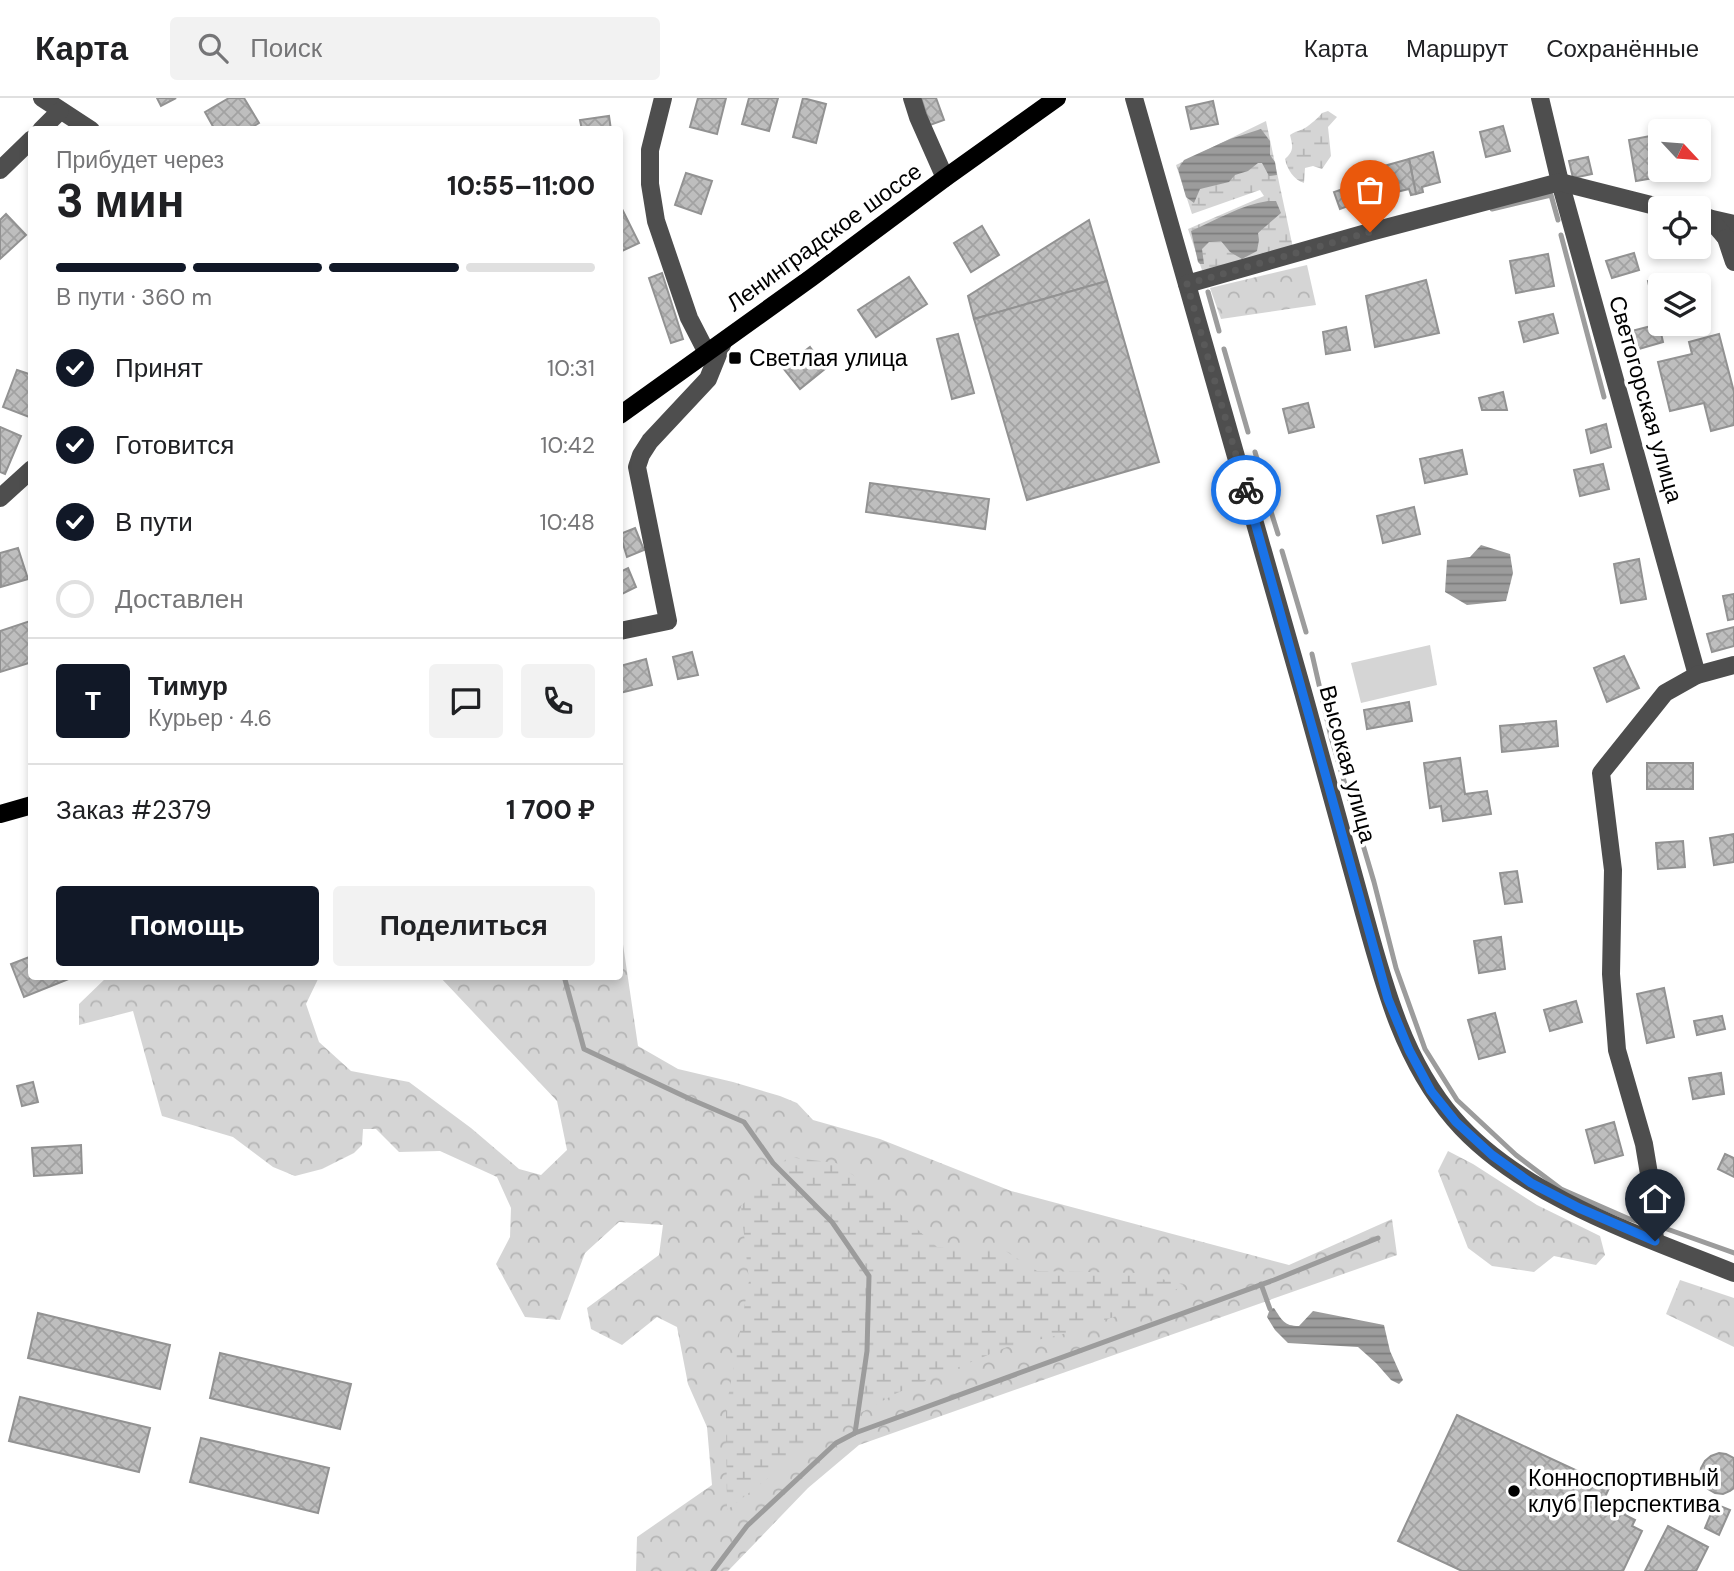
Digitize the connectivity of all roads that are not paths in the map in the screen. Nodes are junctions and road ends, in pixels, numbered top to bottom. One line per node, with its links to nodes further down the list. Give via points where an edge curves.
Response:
1 (42, 98): 7 (street)
2 (663, 98): 20 (street, via 650,150 656,221 689,318)
3 (912, 98): 12 (street)
4 (1057, 98): 12 (main road, Ленинградское шоссе)
5 (1134, 98): 18 (street, Высокая улица)
6 (1541, 98): 13 (street, Светогорская улица)
7 (60, 111): 8 (street); 9 (street)
8 (45, 126)
9 (84, 126)
10 (28, 143): 11 (street)
11 (0, 170)
12 (945, 178): 19 (main road, Ленинградское шоссе)
13 (1559, 182): 14 (street); 18 (street); 26 (street, Светогорская улица)
14 (1648, 204)
15 (1711, 222): 16 (street)
16 (1731, 235): 17 (street)
17 (1734, 262)
18 (1187, 284): 29 (street, Высокая улица, via 1388,999 1409,1050 1431,1091 1492,1155 1531,1183)
19 (723, 342): 20 (main road, Ленинградское шоссе); 24 (street, via 708,379 641,454 637,467 668,621)
20 (707, 353): 21 (main road, Ленинградское шоссе)
21 (623, 413)
22 (28, 473): 23 (street)
23 (0, 498)
24 (623, 630)
25 (1734, 665): 26 (street)
26 (1697, 675): 29 (street, via 1665,693 1601,773 1614,870 1611,974 1617,1050 1644,1144)
27 (28, 806): 28 (main road)
28 (0, 814)
29 (1655, 1241): 30 (street, Высокая улица)
30 (1734, 1273)

